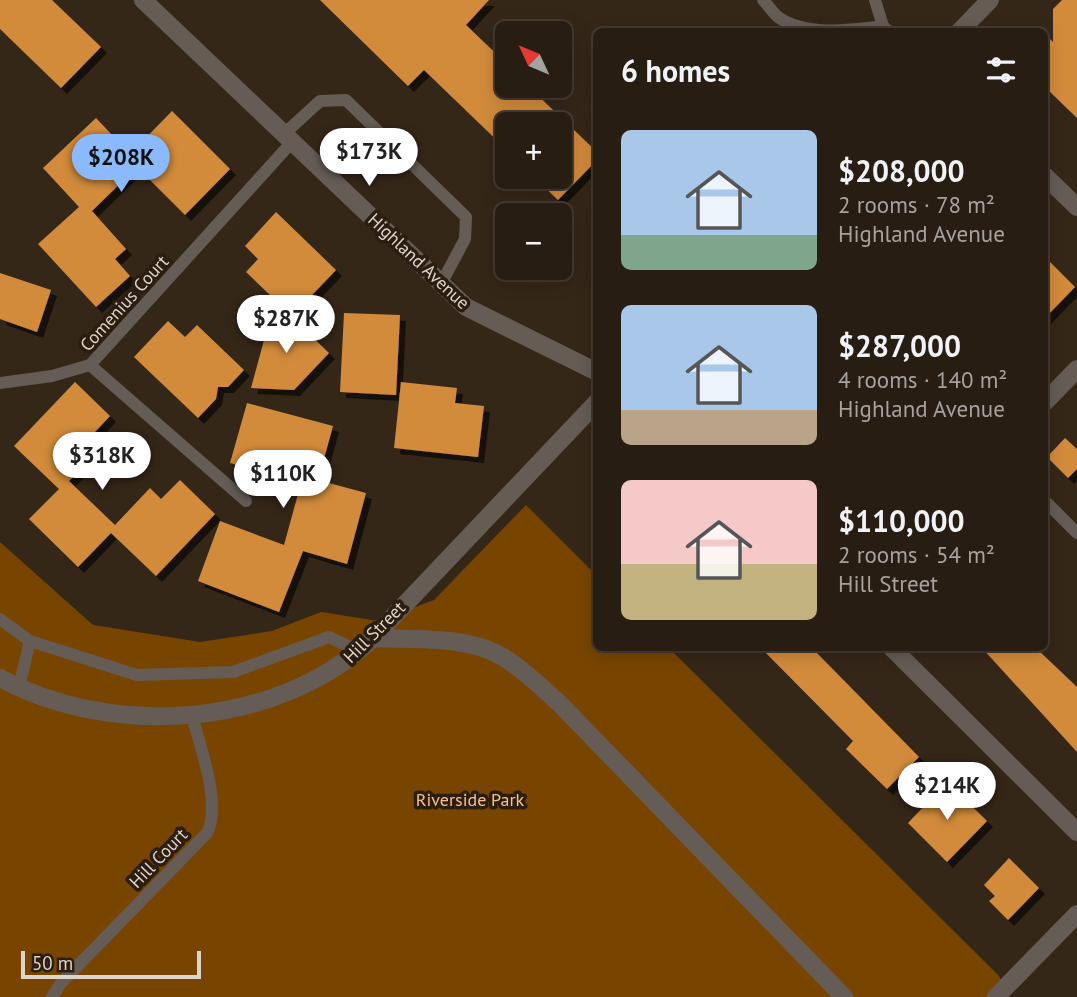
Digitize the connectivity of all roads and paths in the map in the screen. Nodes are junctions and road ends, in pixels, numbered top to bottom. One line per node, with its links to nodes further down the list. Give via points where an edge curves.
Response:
1 (143, 0): 8 (street, Highland Avenue)
2 (764, 0): 5 (lane, via 779,17)
3 (875, 0): 6 (lane)
4 (990, 0): 7 (street)
5 (814, 28)
6 (886, 28)
7 (963, 28)
8 (288, 138): 11 (street, Highland Avenue); 11 (lane, Comenius Court, via 320,101 346,100 466,217 466,239); 12 (lane, Comenius Court)
9 (1048, 179): 10 (street)
10 (1077, 207)
11 (442, 284): 14 (street, Highland Avenue, via 483,318)
12 (90, 365): 15 (lane); 18 (lane, Comenius Court)
13 (1077, 369): 16 (street)
14 (593, 370)
15 (0, 383)
16 (1048, 399)
17 (593, 406): 22 (street, Hill Street)
18 (246, 501)
19 (1048, 504): 20 (lane)
20 (1077, 533)
21 (0, 619): 23 (lane)
22 (373, 638): 24 (street, Hill Street); 32 (street, via 479,647 522,671 559,702)
23 (30, 641): 24 (lane, via 137,675 233,672 329,637); 27 (lane)
24 (359, 651): 28 (street, Hill Street, via 325,676 271,700)
25 (895, 651): 29 (street)
26 (0, 678): 27 (street, Hill Street)
27 (19, 687): 28 (street, Hill Street, via 104,711)
28 (192, 716): 31 (lane, Hill Court, via 208,778 212,822 207,833)
29 (1077, 832)
30 (1077, 914): 33 (street)
31 (52, 997)
32 (844, 997)
33 (996, 997)

